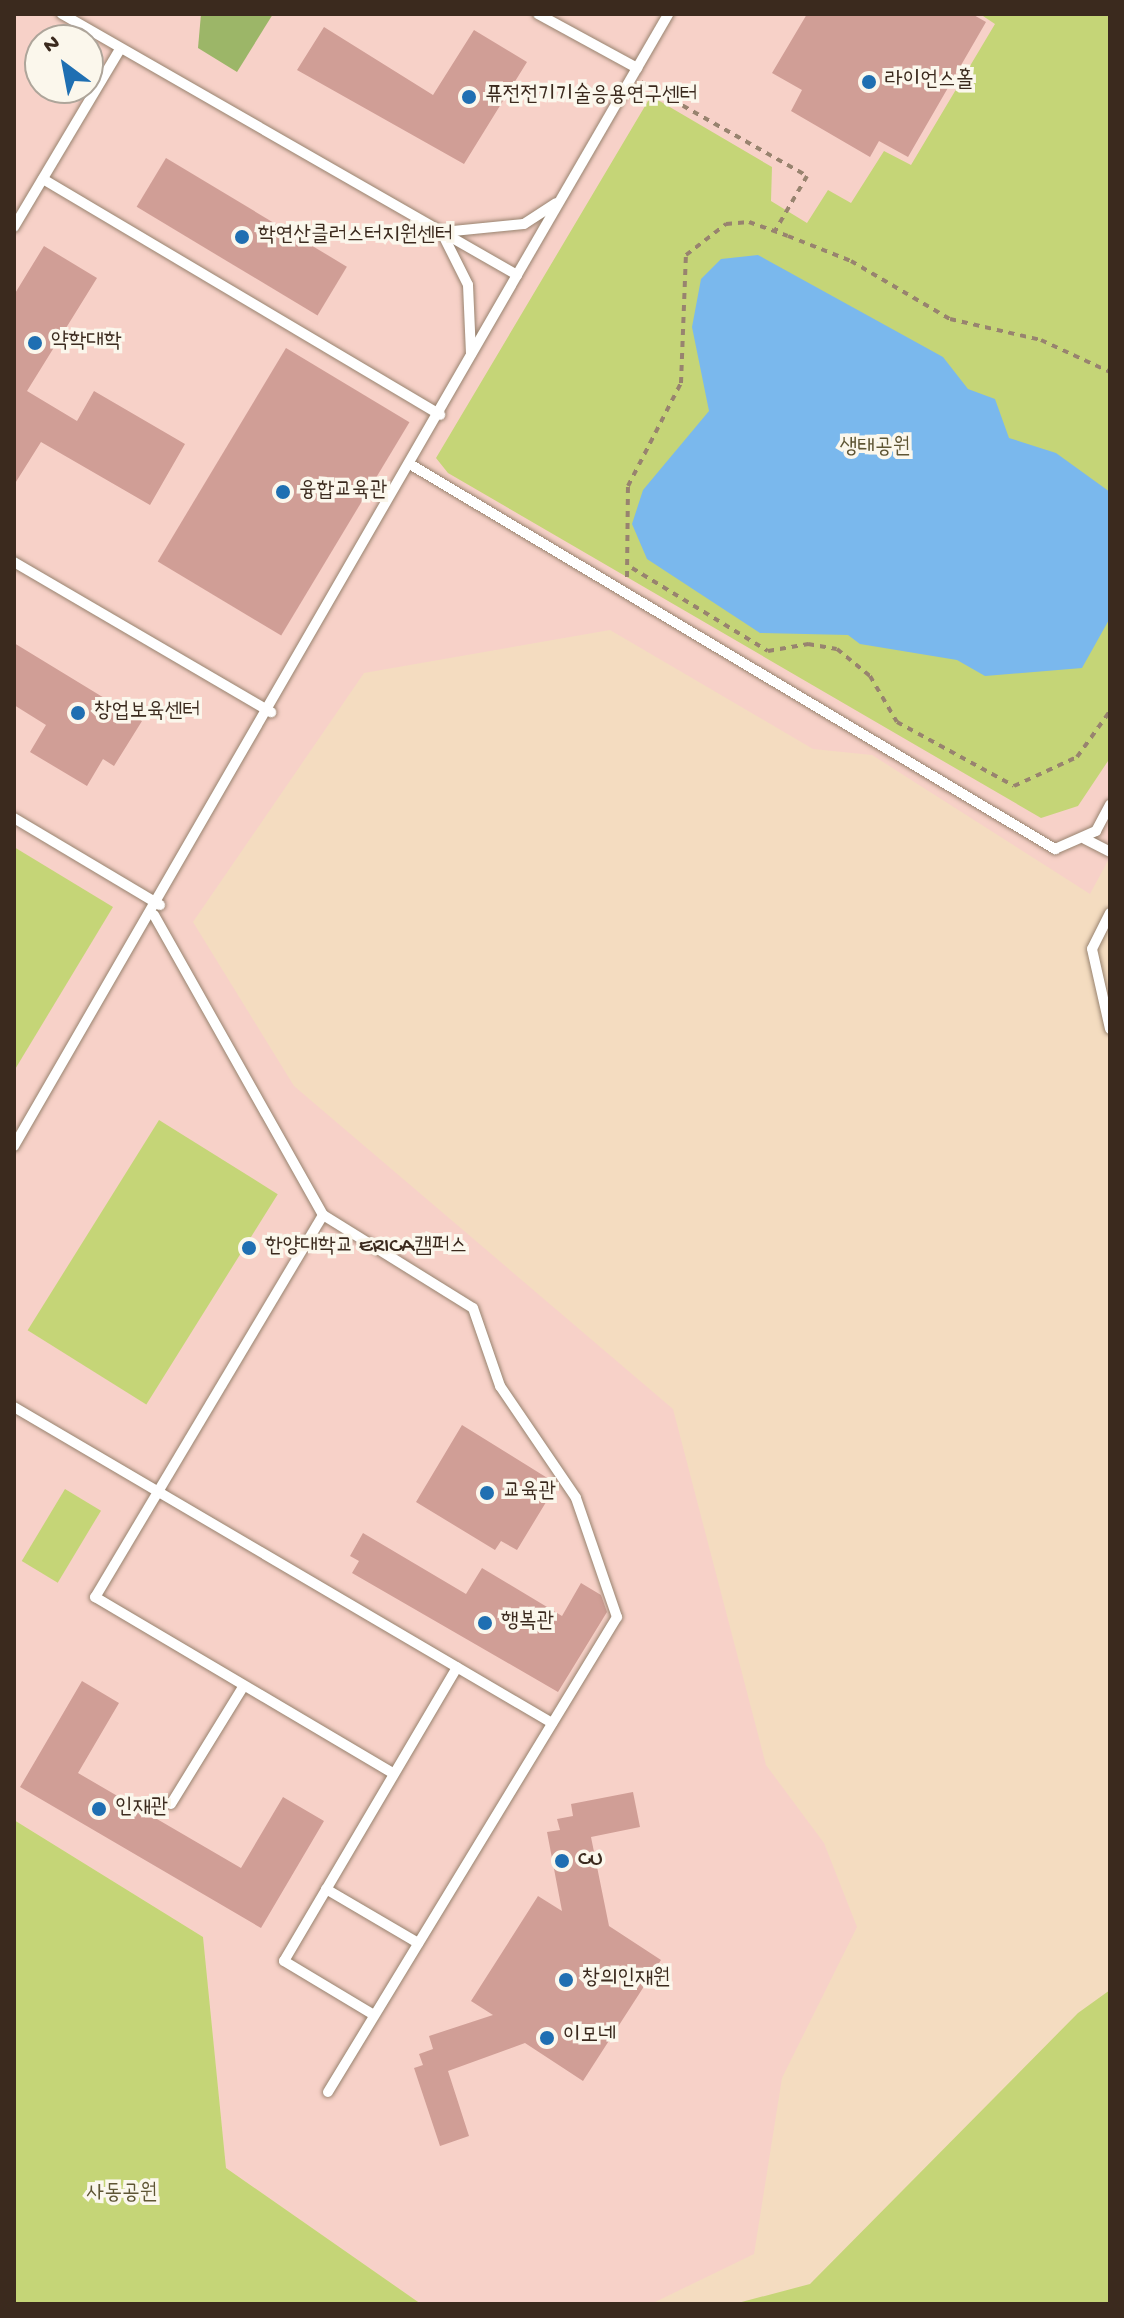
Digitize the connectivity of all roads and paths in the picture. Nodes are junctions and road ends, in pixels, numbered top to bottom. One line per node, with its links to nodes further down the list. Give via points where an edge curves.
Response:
1 (62, 14): 4 (lane)
2 (538, 14): 5 (lane)
3 (668, 14): 5 (lane)
4 (120, 49): 6 (lane); 10 (lane)
5 (634, 73): 7 (lane); 9 (path, via 807,176)
6 (43, 179): 8 (lane); 14 (lane)
7 (562, 198): 10 (lane, via 524,224); 11 (lane)
8 (14, 227)
9 (775, 231): 13 (path, via 851,261 950,319 1041,340); 17 (path, via 726,224 686,255 678,396 624,503 632,568 768,651 808,644 837,649 870,676 897,722 1014,786 1077,757)
10 (441, 232): 11 (lane); 12 (lane, via 468,285)
11 (517, 275): 12 (lane)
12 (470, 360): 14 (lane)
13 (1110, 372)
14 (440, 415): 15 (lane)
15 (413, 466): 18 (lane); 22 (lane, via 1055,849)
16 (14, 562): 18 (lane)
17 (1110, 711)
18 (271, 712): 24 (lane)
19 (1110, 805): 21 (lane)
20 (14, 818): 24 (lane)
21 (1106, 820): 22 (lane)
22 (1085, 839): 23 (lane)
23 (1110, 852)
24 (157, 910): 27 (lane); 28 (lane)
25 (1110, 913): 26 (lane, via 1092,949)
26 (1110, 1029)
27 (14, 1146)
28 (323, 1215): 30 (lane); 33 (lane, via 473,1308 500,1386 576,1498 617,1617)
29 (14, 1407): 30 (lane)
30 (158, 1492): 31 (lane); 32 (lane, via 95,1597)
31 (457, 1667): 33 (lane); 34 (lane)
32 (243, 1687): 34 (lane); 35 (lane)
33 (552, 1723): 37 (lane)
34 (394, 1774): 36 (lane)
35 (171, 1804)
36 (326, 1889): 37 (lane); 38 (lane, via 284,1961)
37 (418, 1943): 38 (lane)
38 (374, 2015): 39 (lane)
39 (328, 2092)

